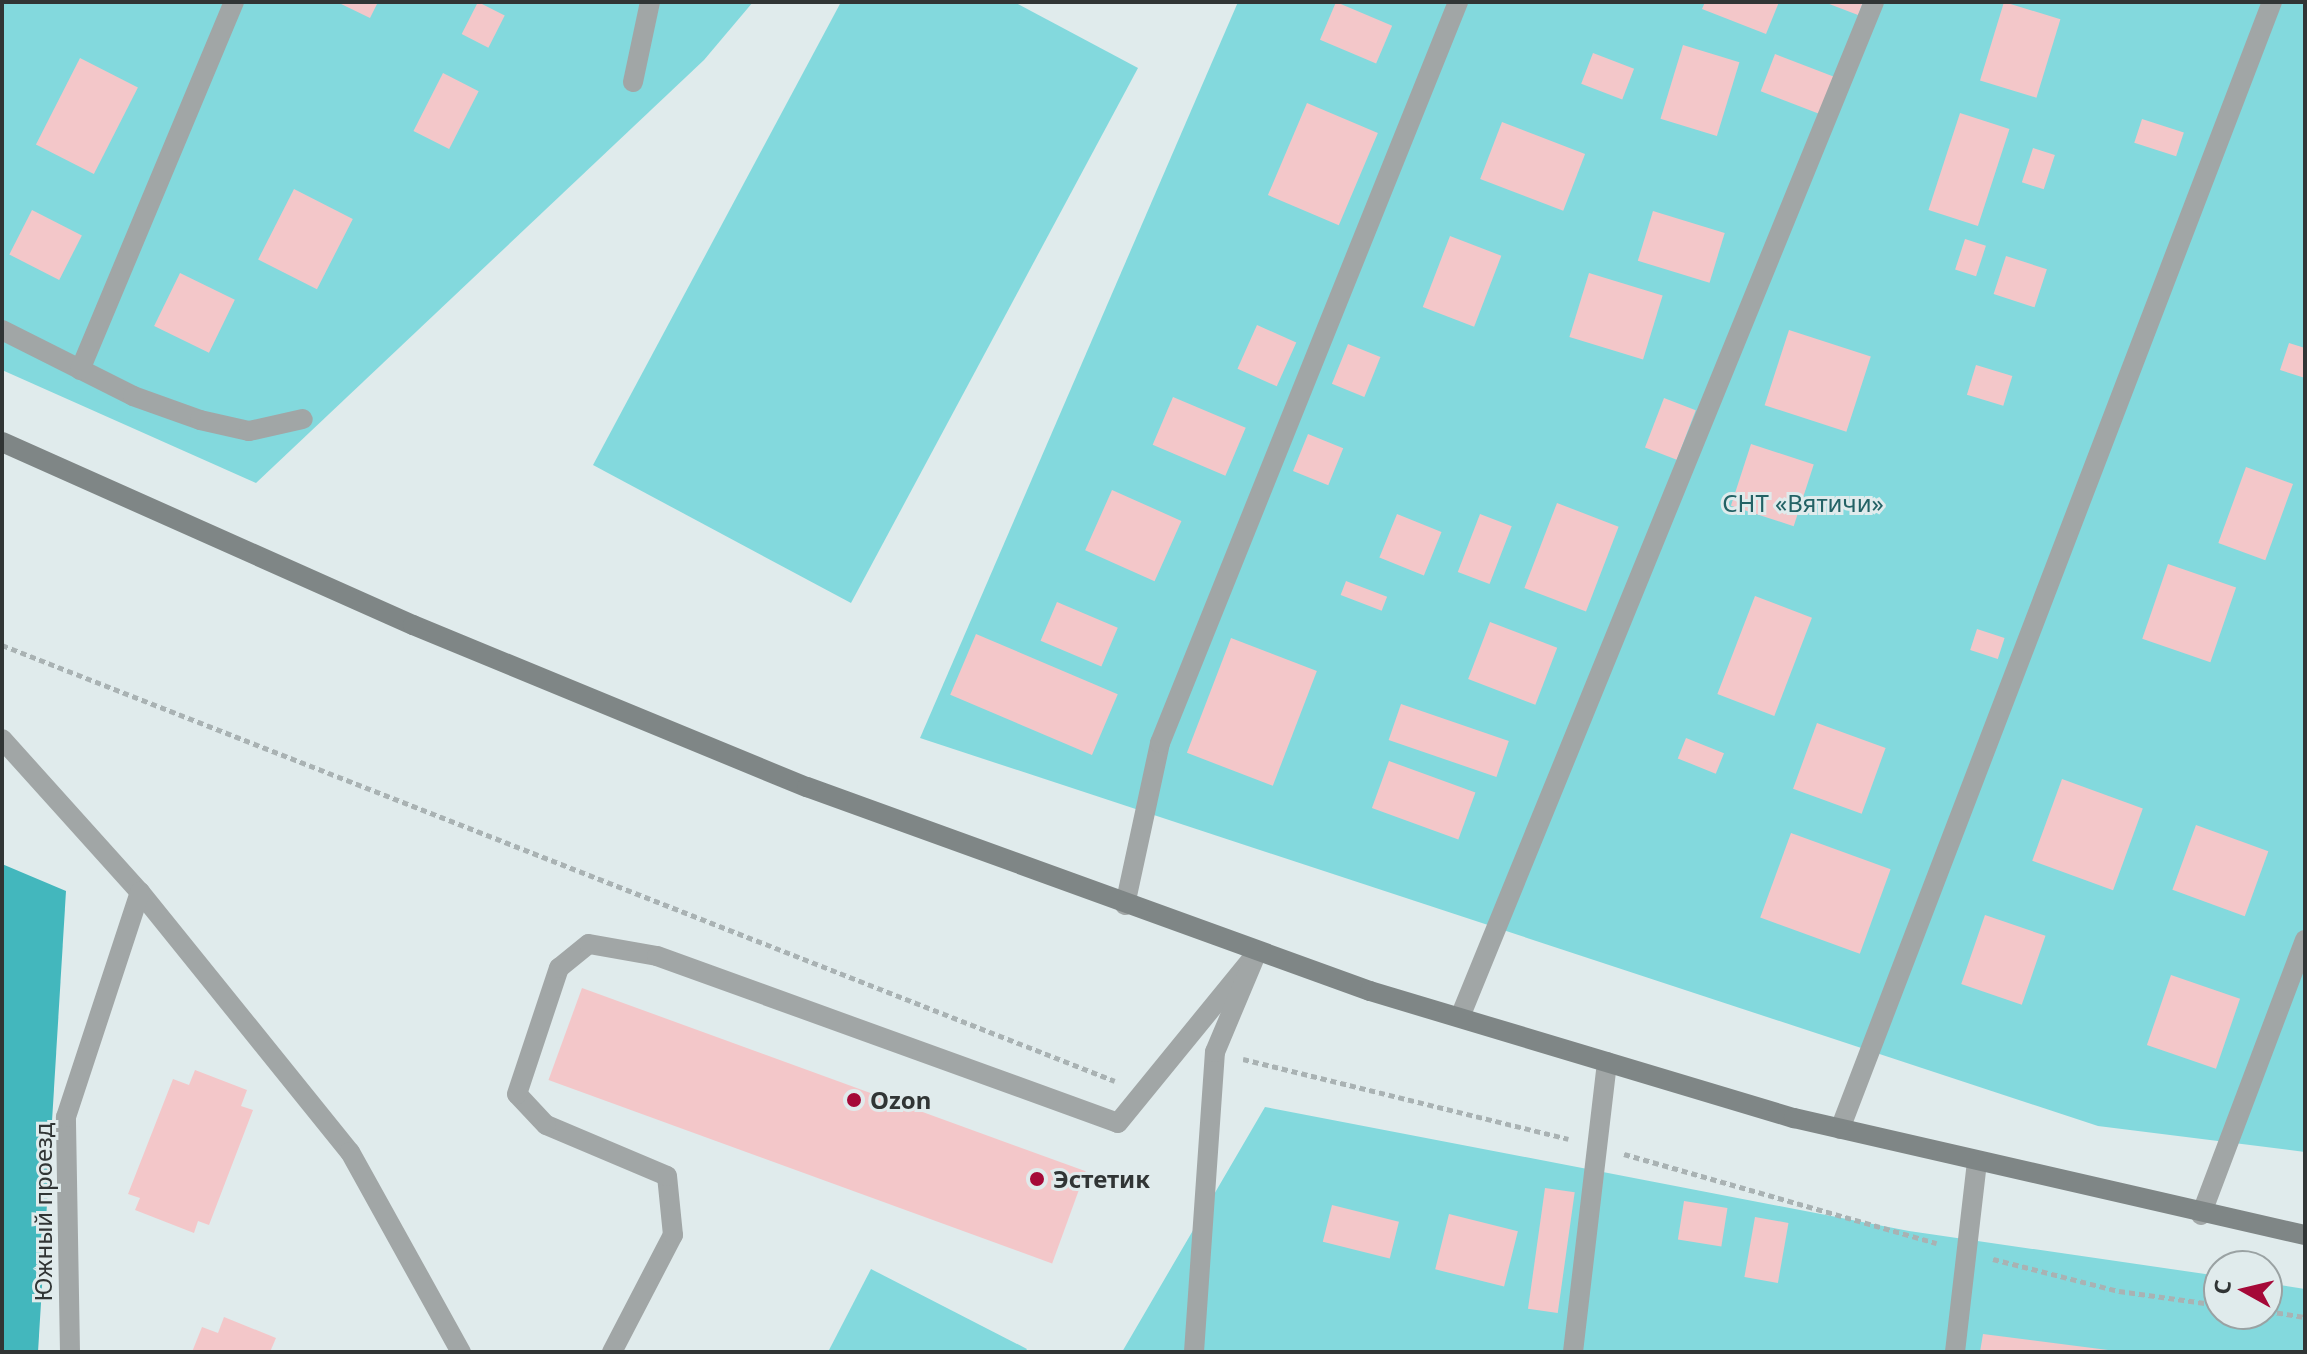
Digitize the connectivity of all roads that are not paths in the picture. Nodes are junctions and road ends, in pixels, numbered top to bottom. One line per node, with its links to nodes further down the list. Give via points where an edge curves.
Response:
1 (234, 2): 8 (street)
2 (650, 2): 6 (street)
3 (1458, 2): 13 (street, via 1160,743)
4 (1874, 2): 16 (street)
5 (2272, 2): 18 (street)
6 (633, 82)
7 (2, 330): 8 (street)
8 (80, 370): 9 (street, via 133,396 237,429)
9 (303, 419)
10 (2, 442): 13 (main road, via 413,625 807,787)
11 (2, 739): 12 (street)
12 (140, 892): 22 (street, Южный проезд, via 66,1117); 23 (street, via 350,1152)
13 (1125, 905): 15 (main road)
14 (2305, 940): 20 (street)
15 (1257, 952): 16 (main road); 24 (street, via 1118,1123 657,956 589,944 559,968 517,1094 546,1125 667,1176 673,1235); 25 (street, via 1215,1052)
16 (1460, 1017): 17 (main road)
17 (1607, 1062): 18 (main road); 26 (street)
18 (1840, 1129): 19 (main road)
19 (1977, 1162): 20 (main road); 27 (street)
20 (2201, 1215): 21 (main road)
21 (2305, 1235)
22 (70, 1352)
23 (461, 1352)
24 (612, 1352)
25 (1194, 1352)
26 (1573, 1352)
27 (1955, 1352)

